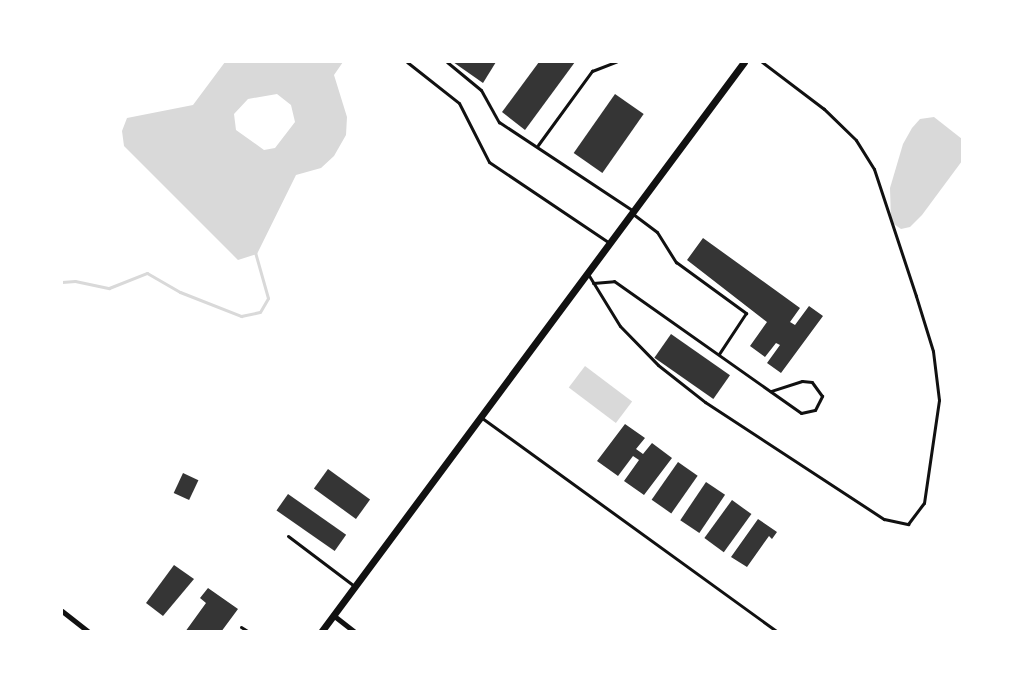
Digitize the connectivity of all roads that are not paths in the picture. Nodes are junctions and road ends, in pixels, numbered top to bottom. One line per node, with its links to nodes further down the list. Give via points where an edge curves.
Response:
1 (407, 62): 8 (lane, via 459,103 489,162)
2 (447, 62): 6 (lane, via 481,90 499,122)
3 (616, 62): 6 (lane, via 592,71)
4 (744, 62): 7 (street)
5 (762, 62): 10 (lane, via 824,109 856,140 874,169 916,296 933,351 939,400 926,493 908,524 884,519 696,395 635,343)
6 (538, 145): 7 (lane)
7 (632, 212): 8 (street); 11 (lane, via 657,232 676,262 746,313)
8 (609, 243): 9 (street)
9 (587, 273): 10 (lane); 13 (street)
10 (593, 283): 11 (lane, via 614,281)
11 (719, 354): 12 (lane)
12 (771, 391): 12 (lane, via 801,413 815,410 822,396 812,382 802,381)
13 (480, 417): 15 (street); 23 (lane)
14 (288, 537): 15 (lane)
15 (354, 586): 17 (street)
16 (62, 611): 19 (street)
17 (333, 615): 21 (street); 22 (street)
18 (241, 627): 20 (lane)
19 (89, 632)
20 (249, 632)
21 (321, 632)
22 (355, 632)
23 (778, 632)

